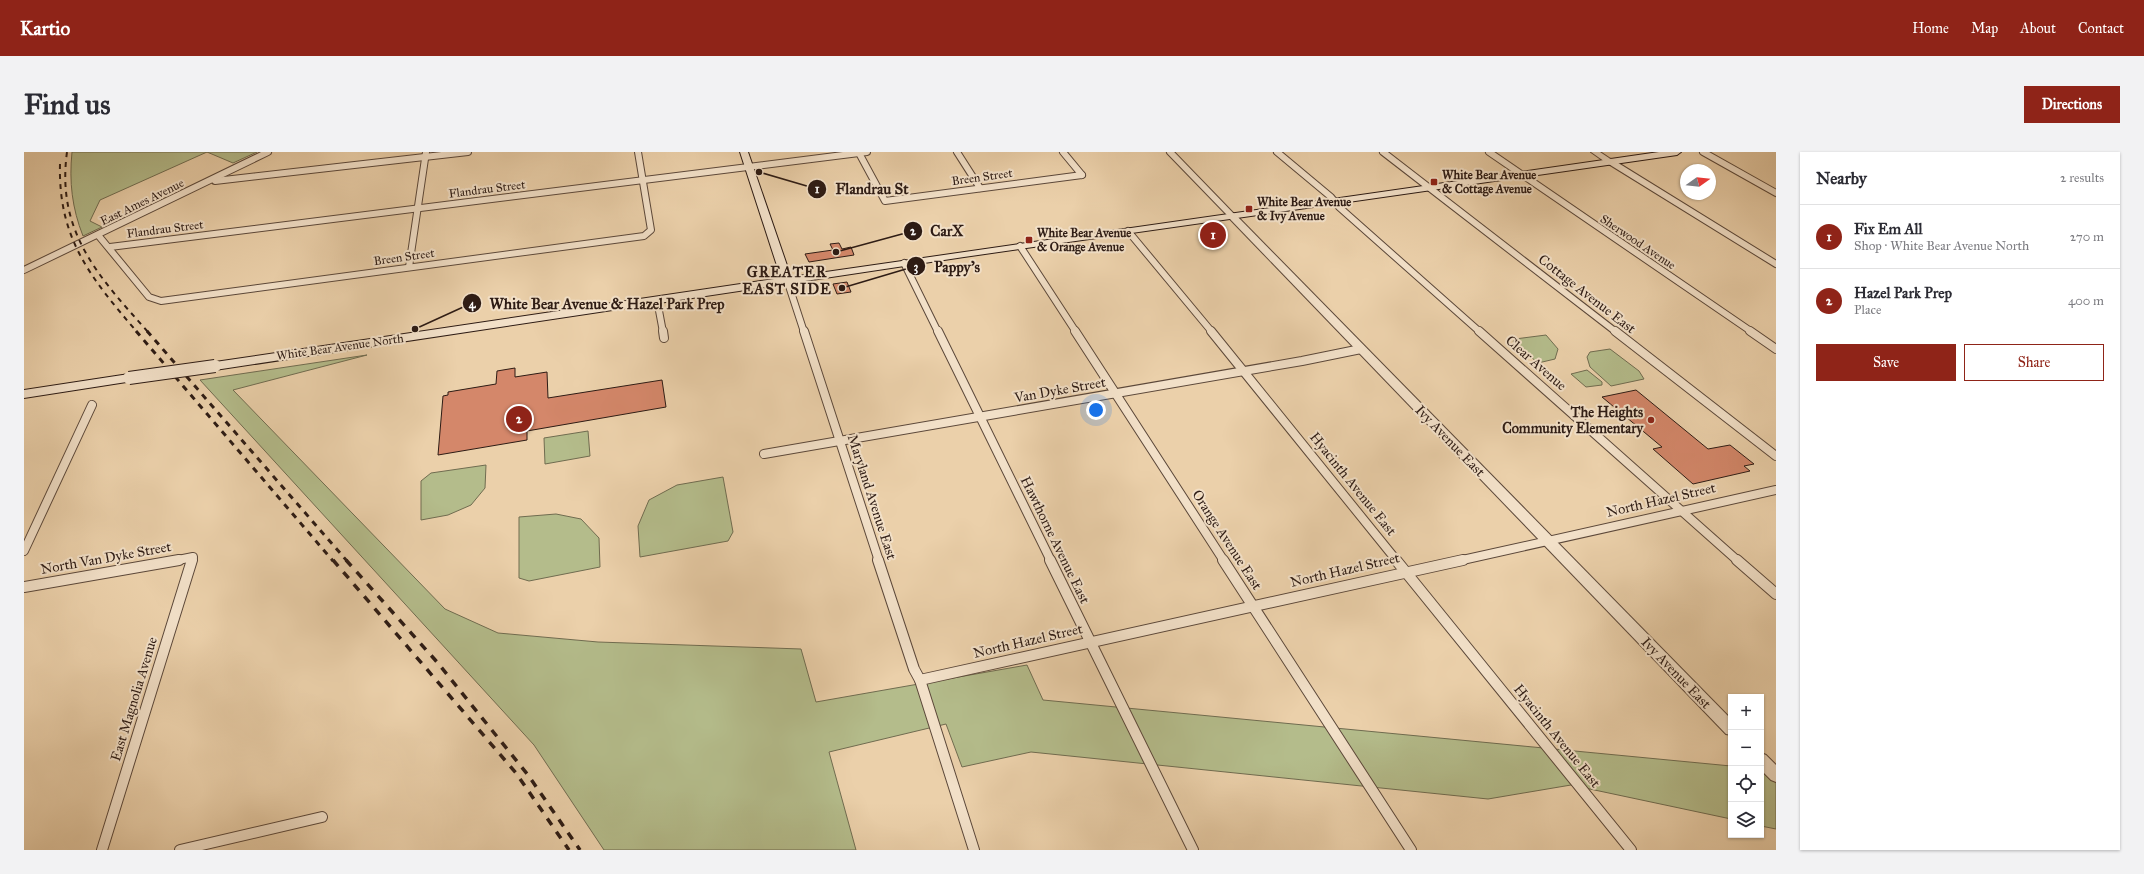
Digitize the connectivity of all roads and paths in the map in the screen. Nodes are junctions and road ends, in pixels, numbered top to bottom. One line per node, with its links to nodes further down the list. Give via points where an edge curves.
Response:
1 (268, 152): 21 (street, East Ames Avenue)
2 (468, 152): 16 (street)
3 (638, 152): 20 (street)
4 (744, 152): 18 (main road, Maryland Avenue East)
5 (867, 152): 15 (street, Flandrau Street)
6 (957, 152): 22 (street)
7 (1064, 152): 22 (street, Breen Street, via 1082,175)
8 (1170, 152): 27 (street, Ivy Avenue East)
9 (1277, 152): 25 (street, Clear Avenue)
10 (1383, 152): 23 (street, Cottage Avenue East)
11 (1489, 152): 19 (street, Sherwood Avenue)
12 (1595, 152): 17 (street)
13 (1677, 152): 17 (main road, White Bear Avenue North)
14 (1703, 152): 24 (street)
15 (860, 153): 18 (street, Flandrau Street); 22 (street, Breen Street, via 885,201)
16 (425, 154): 21 (street); 26 (street)
17 (1611, 162): 19 (main road, White Bear Avenue North); 33 (street)
18 (749, 166): 20 (street, Flandrau Street); 36 (main road, Maryland Avenue East)
19 (1521, 174): 23 (main road, White Bear Avenue North); 40 (street, Sherwood Avenue)
20 (643, 180): 26 (street, Flandrau Street); 34 (street, Breen Street, via 651,230 644,236)
21 (208, 182): 29 (street, East Ames Avenue)
22 (980, 188)
23 (1429, 188): 25 (main road, White Bear Avenue North); 48 (street, Cottage Avenue East)
24 (1776, 193)
25 (1334, 201): 27 (main road, White Bear Avenue North); 50 (street, Clear Avenue)
26 (417, 208): 31 (street, Flandrau Street); 34 (street)
27 (1232, 216): 28 (main road, White Bear Avenue North); 39 (street, Ivy Avenue East)
28 (1128, 231): 30 (main road, White Bear Avenue North); 41 (street, Hyacinth Avenue East)
29 (98, 235): 31 (street); 35 (street, East Ames Avenue)
30 (1020, 246): 32 (main road, White Bear Avenue North); 42 (street, Orange Avenue East)
31 (110, 247): 34 (street, Breen Street, via 149,297 161,301)
32 (904, 263): 36 (main road, White Bear Avenue North); 45 (street, Hawthorne Avenue East)
33 (1776, 264)
34 (409, 267)
35 (24, 270)
36 (786, 280): 37 (main road, White Bear Avenue North); 46 (street, Maryland Avenue East)
37 (657, 300): 38 (street); 43 (main road, White Bear Avenue North, bridge)
38 (664, 338)
39 (1361, 349): 41 (street, Van Dyke Street); 51 (street, Ivy Avenue East)
40 (1776, 349)
41 (1244, 371): 42 (street, Van Dyke Street); 54 (street, Hyacinth Avenue East)
42 (1115, 393): 45 (street, Van Dyke Street); 57 (street, Orange Avenue East)
43 (24, 394)
44 (92, 405): 52 (street)
45 (980, 417): 46 (street, Van Dyke Street); 58 (street, Hawthorne Avenue East)
46 (839, 441): 47 (street, Van Dyke Street); 59 (street, Maryland Avenue East, via 914,669)
47 (764, 454)
48 (1776, 456)
49 (1776, 490): 50 (street, North Hazel Street)
50 (1683, 510): 51 (street, North Hazel Street); 56 (street, Clear Avenue)
51 (1547, 540): 54 (street, North Hazel Street); 60 (street, Ivy Avenue East)
52 (24, 551)
53 (193, 557): 55 (street, North Van Dyke Street); 62 (street, East Magnolia Avenue)
54 (1406, 572): 57 (street, North Hazel Street); 67 (street, Hyacinth Avenue East)
55 (24, 587)
56 (1776, 594)
57 (1253, 606): 58 (street, North Hazel Street); 66 (street, Orange Avenue East)
58 (1090, 642): 59 (street, North Hazel Street); 65 (street, Hawthorne Avenue East)
59 (920, 680): 64 (street, Maryland Avenue East)
60 (1728, 726)
61 (322, 818): 63 (street)
62 (102, 850)
63 (180, 850)
64 (974, 850)
65 (1193, 850)
66 (1411, 850)
67 (1631, 850)

